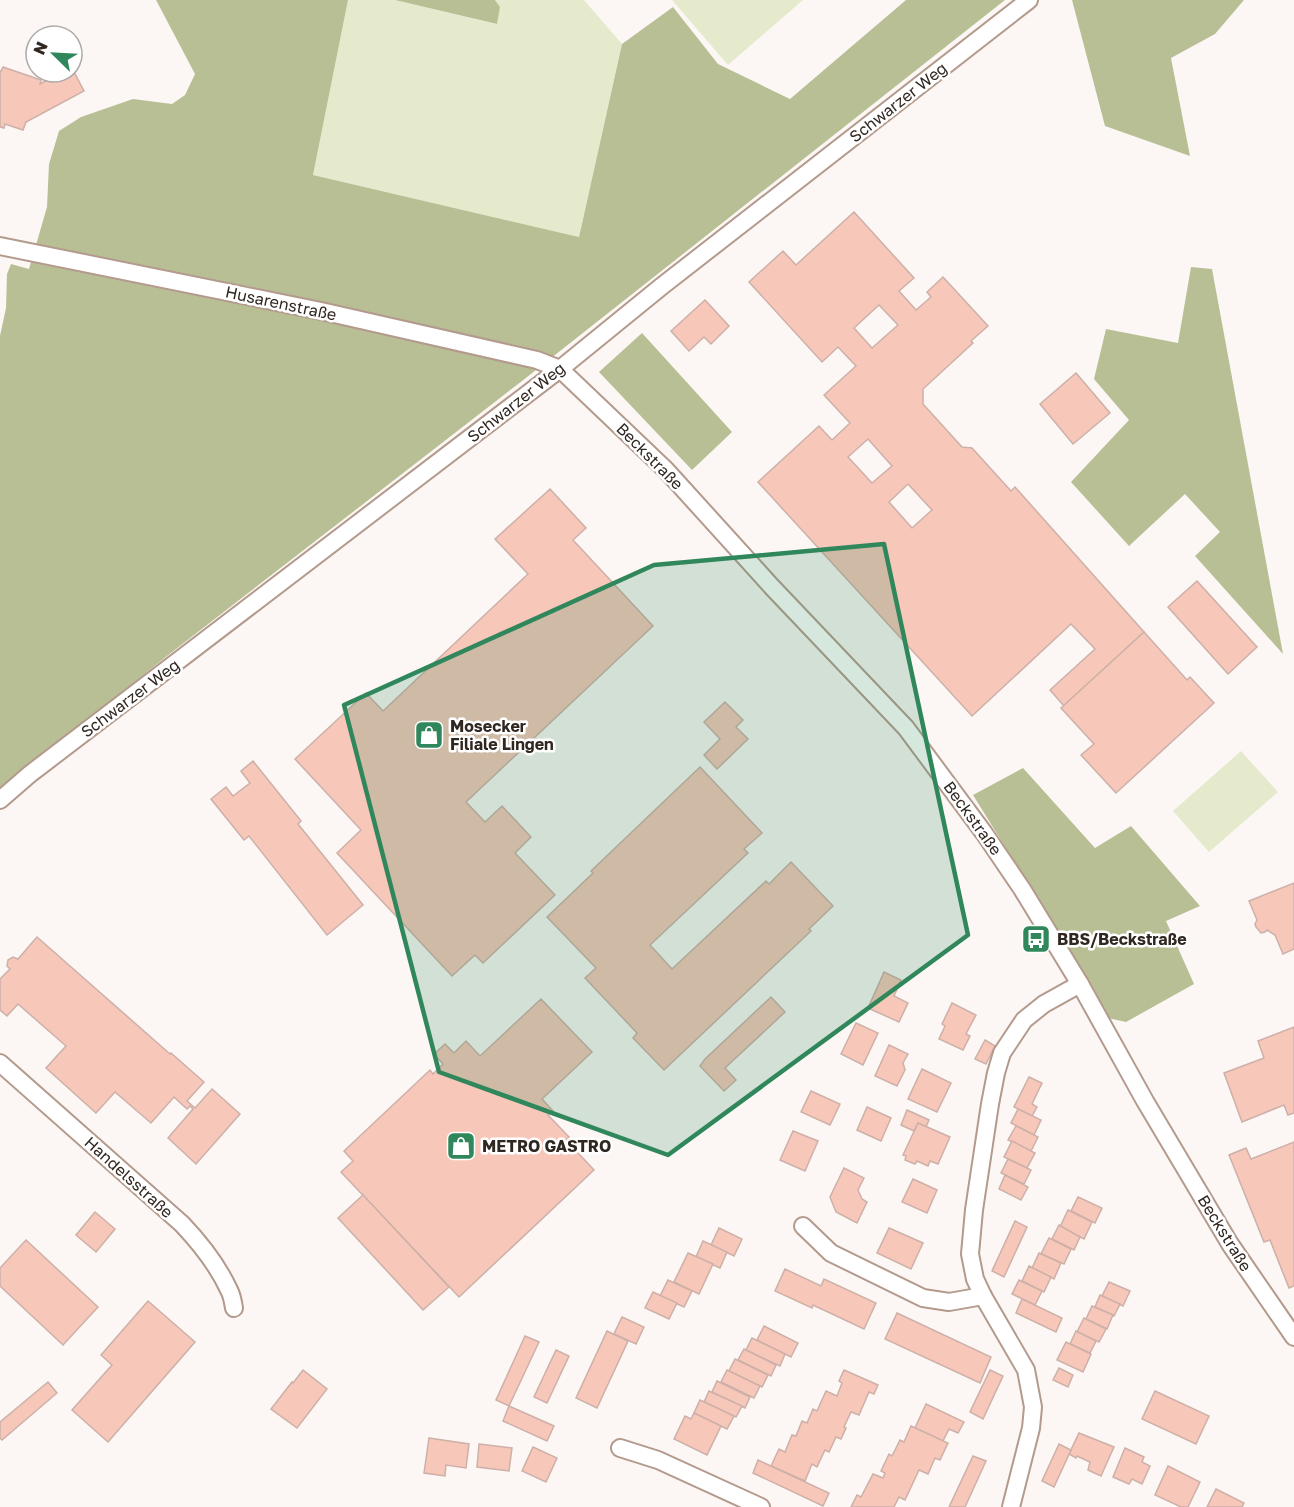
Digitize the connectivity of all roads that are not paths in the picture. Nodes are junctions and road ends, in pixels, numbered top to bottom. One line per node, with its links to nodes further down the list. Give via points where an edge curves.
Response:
1 (1029, 0): 3 (street, Schwarzer Weg)
2 (0, 246): 3 (street, Husarenstraße, via 321,311 537,360)
3 (560, 369): 4 (street, Schwarzer Weg); 5 (street, Beckstraße, via 666,470 906,728 984,832)
4 (0, 801)
5 (1080, 984): 8 (street, via 1024,1020 1002,1053 990,1104 970,1254); 10 (street, Beckstraße, via 1230,1244)
6 (0, 1063): 9 (street, Handelsstraße, via 194,1237 231,1292)
7 (803, 1226): 8 (street, via 831,1253 923,1298 949,1302)
8 (983, 1296): 14 (street, via 1026,1370 1032,1395 1031,1428)
9 (234, 1308)
10 (1294, 1337)
11 (620, 1448): 12 (street, via 658,1460)
12 (740, 1503): 13 (street)
13 (761, 1507)
14 (1011, 1507)

